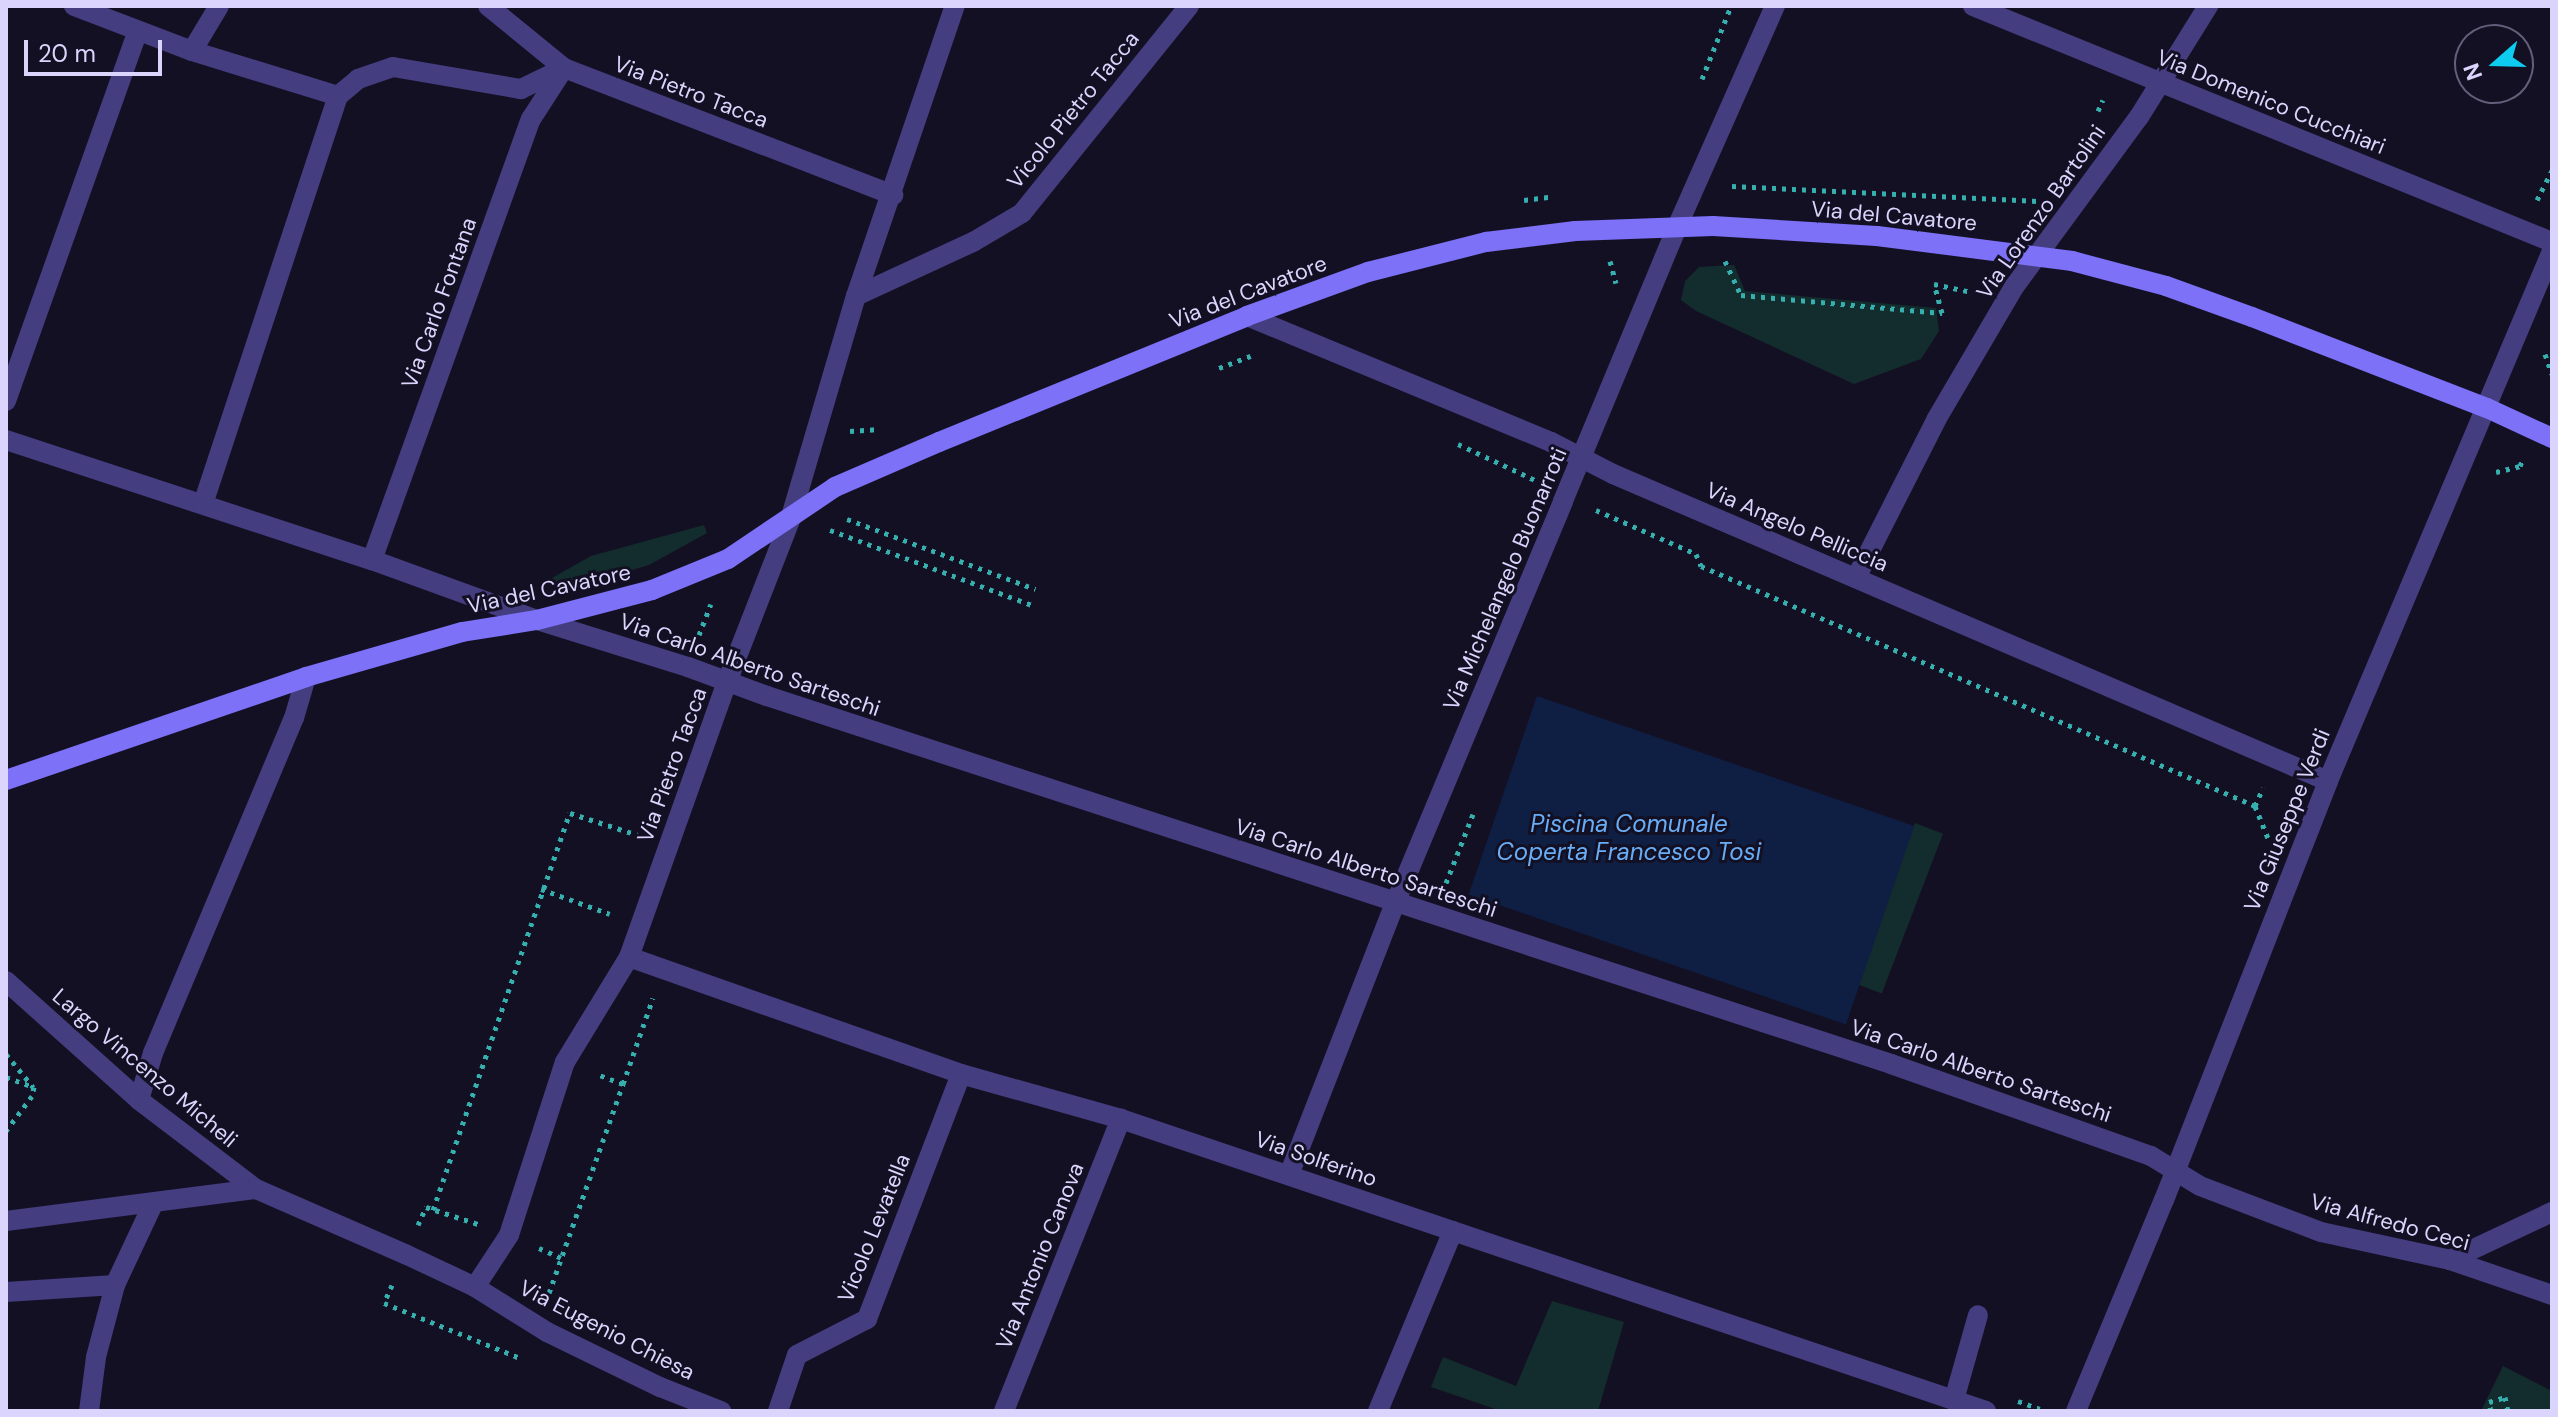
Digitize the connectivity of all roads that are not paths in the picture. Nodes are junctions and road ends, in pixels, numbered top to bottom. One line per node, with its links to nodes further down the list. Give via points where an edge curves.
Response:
1 (74, 6): 9 (street)
2 (488, 6): 11 (street, Via Pietro Tacca)
3 (955, 6): 14 (street, Via Pietro Tacca)
4 (1189, 6): 19 (street, Vicolo Pietro Tacca, via 1022,213 973,242)
5 (1775, 6): 15 (street, Via Michelangelo Buonarroti)
6 (1973, 6): 12 (street, Via Domenico Cucchiari)
7 (2208, 6): 12 (street, Via Lorenzo Bartolini)
8 (215, 14): 10 (street)
9 (138, 31): 10 (street); 21 (street)
10 (193, 49): 13 (street)
11 (564, 68): 13 (street, via 521,89 393,67 358,79); 14 (street, Via Pietro Tacca); 28 (street, Via Carlo Fontana, via 531,119)
12 (2160, 81): 16 (street, Via Domenico Cucchiari); 18 (street, Via Lorenzo Bartolini)
13 (338, 96): 26 (street)
14 (893, 195): 19 (street, Via Pietro Tacca)
15 (1677, 227): 18 (main road, Via del Cavatore, via 1877,236); 20 (main road, Via del Cavatore, via 1486,242 1368,272); 25 (street, Via Michelangelo Buonarroti)
16 (2552, 242)
17 (2552, 251): 22 (street, Via Giuseppe Verdi)
18 (2037, 256): 22 (main road, Via del Cavatore, via 2166,286); 29 (street, Via Lorenzo Bartolini, via 1936,420)
19 (856, 296): 27 (street, Via Pietro Tacca)
20 (1247, 316): 25 (street, Via Angelo Pelliccia, via 1551,442); 27 (main road, Via del Cavatore, via 835,487)
21 (6, 401)
22 (2487, 408): 23 (main road, Via del Cavatore); 34 (street, Via Giuseppe Verdi)
23 (2552, 438)
24 (6, 440): 26 (street)
25 (1581, 460): 29 (street, Via Angelo Pelliccia); 35 (street, Via Michelangelo Buonarroti)
26 (203, 504): 28 (street)
27 (790, 520): 30 (main road, Via del Cavatore, via 728,559 652,590); 32 (street, Via Pietro Tacca)
28 (372, 560): 30 (street)
29 (1856, 578): 34 (street, Via Angelo Pelliccia)
30 (537, 620): 31 (main road, Via del Cavatore, via 462,632); 32 (street, Via Carlo Alberto Sarteschi)
31 (306, 677): 33 (main road, Via del Cavatore); 39 (street, via 294,718 153,1053)
32 (727, 682): 35 (street, Via Carlo Alberto Sarteschi); 36 (street, Via Pietro Tacca)
33 (6, 780)
34 (2328, 781): 41 (street, Via Giuseppe Verdi)
35 (1396, 901): 41 (street, Via Carlo Alberto Sarteschi, via 1891,1064 2151,1156); 42 (street, Via Michelangelo Buonarroti)
36 (629, 957): 38 (street, Via Solferino); 50 (street, Via Pietro Tacca, via 565,1062 509,1235)
37 (6, 981): 39 (street, Largo Vincenzo Micheli)
38 (961, 1074): 40 (street, Via Solferino); 57 (street, Vicolo Levatella, via 867,1319 797,1355)
39 (139, 1100): 43 (street, Largo Vincenzo Micheli)
40 (1121, 1119): 42 (street, Via Solferino); 58 (street, Via Antonio Canova)
41 (2175, 1170): 48 (street, Via Alfredo Ceci, via 2200,1186 2321,1232); 61 (street, Via Giuseppe Verdi)
42 (1289, 1175): 47 (street, Via Solferino)
43 (256, 1189): 44 (street); 50 (street, Largo Vincenzo Micheli)
44 (153, 1204): 46 (street); 49 (street)
45 (2552, 1212): 48 (street)
46 (6, 1221)
47 (1453, 1231): 54 (street, Via Solferino); 59 (street)
48 (2450, 1260): 52 (street, Via Alfredo Ceci)
49 (115, 1285): 51 (street); 55 (street, via 96,1357)
50 (475, 1287): 56 (street, Via Eugenio Chiesa, via 547,1332)
51 (6, 1292)
52 (2552, 1295)
53 (1978, 1315): 54 (street)
54 (1954, 1400): 60 (street, Via Solferino)
55 (89, 1411)
56 (721, 1411)
57 (778, 1411)
58 (1004, 1411)
59 (1378, 1411)
60 (1986, 1411)
61 (2076, 1411)

